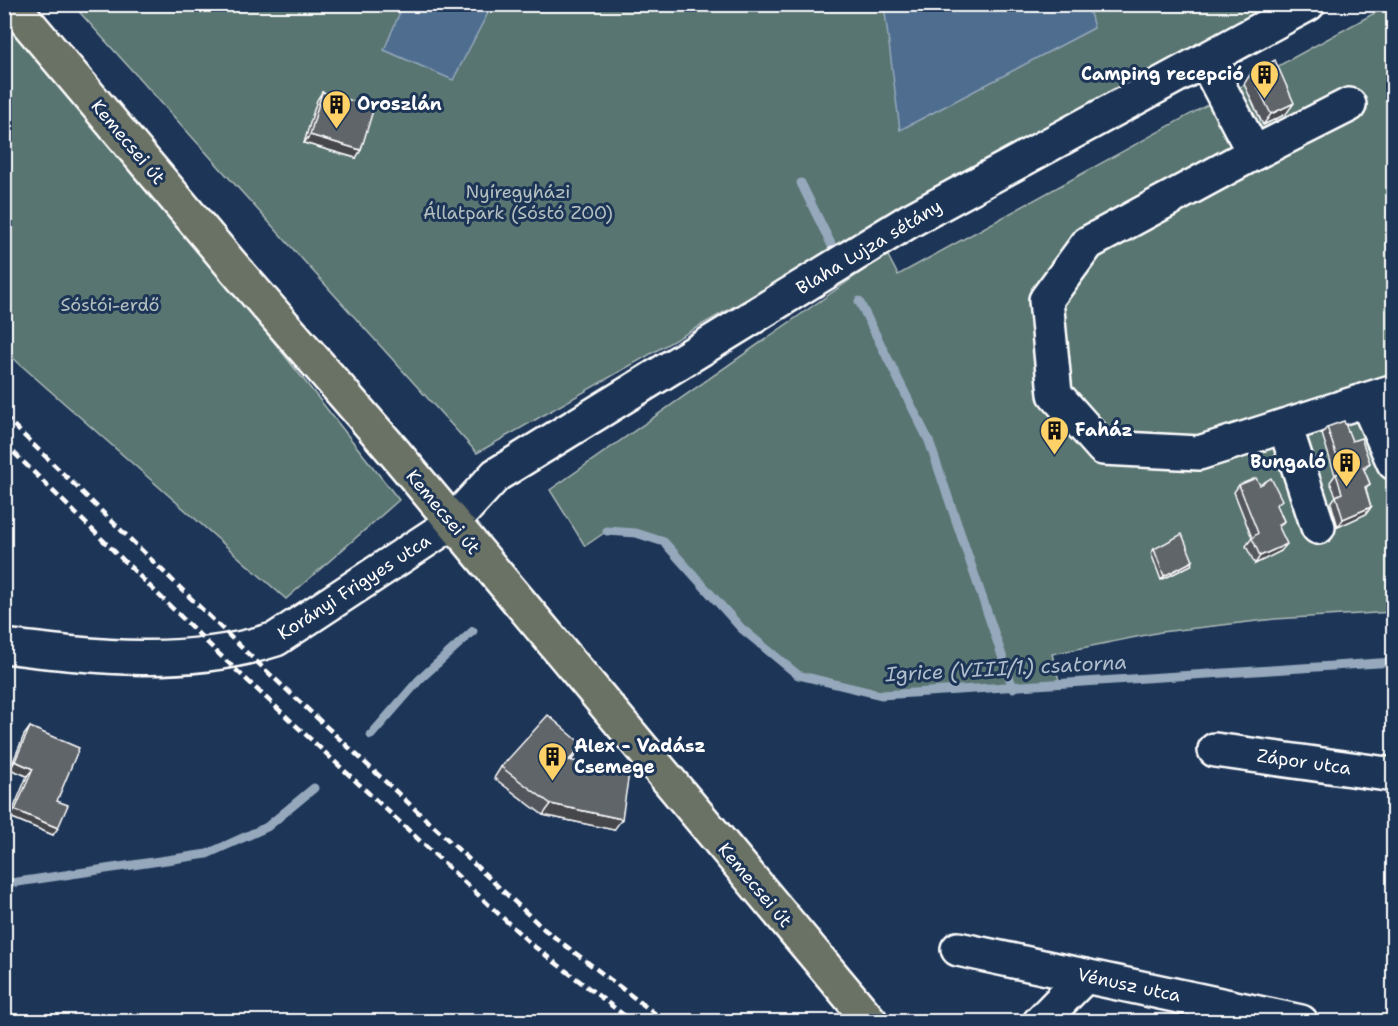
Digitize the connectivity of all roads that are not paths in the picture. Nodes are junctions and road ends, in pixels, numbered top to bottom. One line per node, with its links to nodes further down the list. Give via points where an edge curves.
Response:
1 (12, 4): 9 (main road, Kemecsei út)
2 (1308, 4): 3 (street, Blaha Lujza sétány)
3 (1205, 60): 5 (street); 9 (street, Blaha Lujza sétány, via 899,227 496,475)
4 (1349, 105): 5 (street)
5 (1254, 153): 7 (street, via 1088,243 1046,300 1055,394 1103,448 1199,453)
6 (1380, 395): 7 (street); 8 (street)
7 (1285, 426): 10 (street)
8 (1394, 463)
9 (452, 523): 11 (street, Korányi Frigyes utca, via 300,626 244,650 179,659); 16 (main road, Kemecsei út)
10 (1318, 527)
11 (4, 646)
12 (1215, 750): 13 (street, Zápor utca)
13 (1394, 775)
14 (958, 950): 15 (street, Vénusz utca)
15 (1085, 976): 17 (street); 18 (street, Vénusz utca)
16 (871, 1022)
17 (1040, 1022)
18 (1301, 1022)

